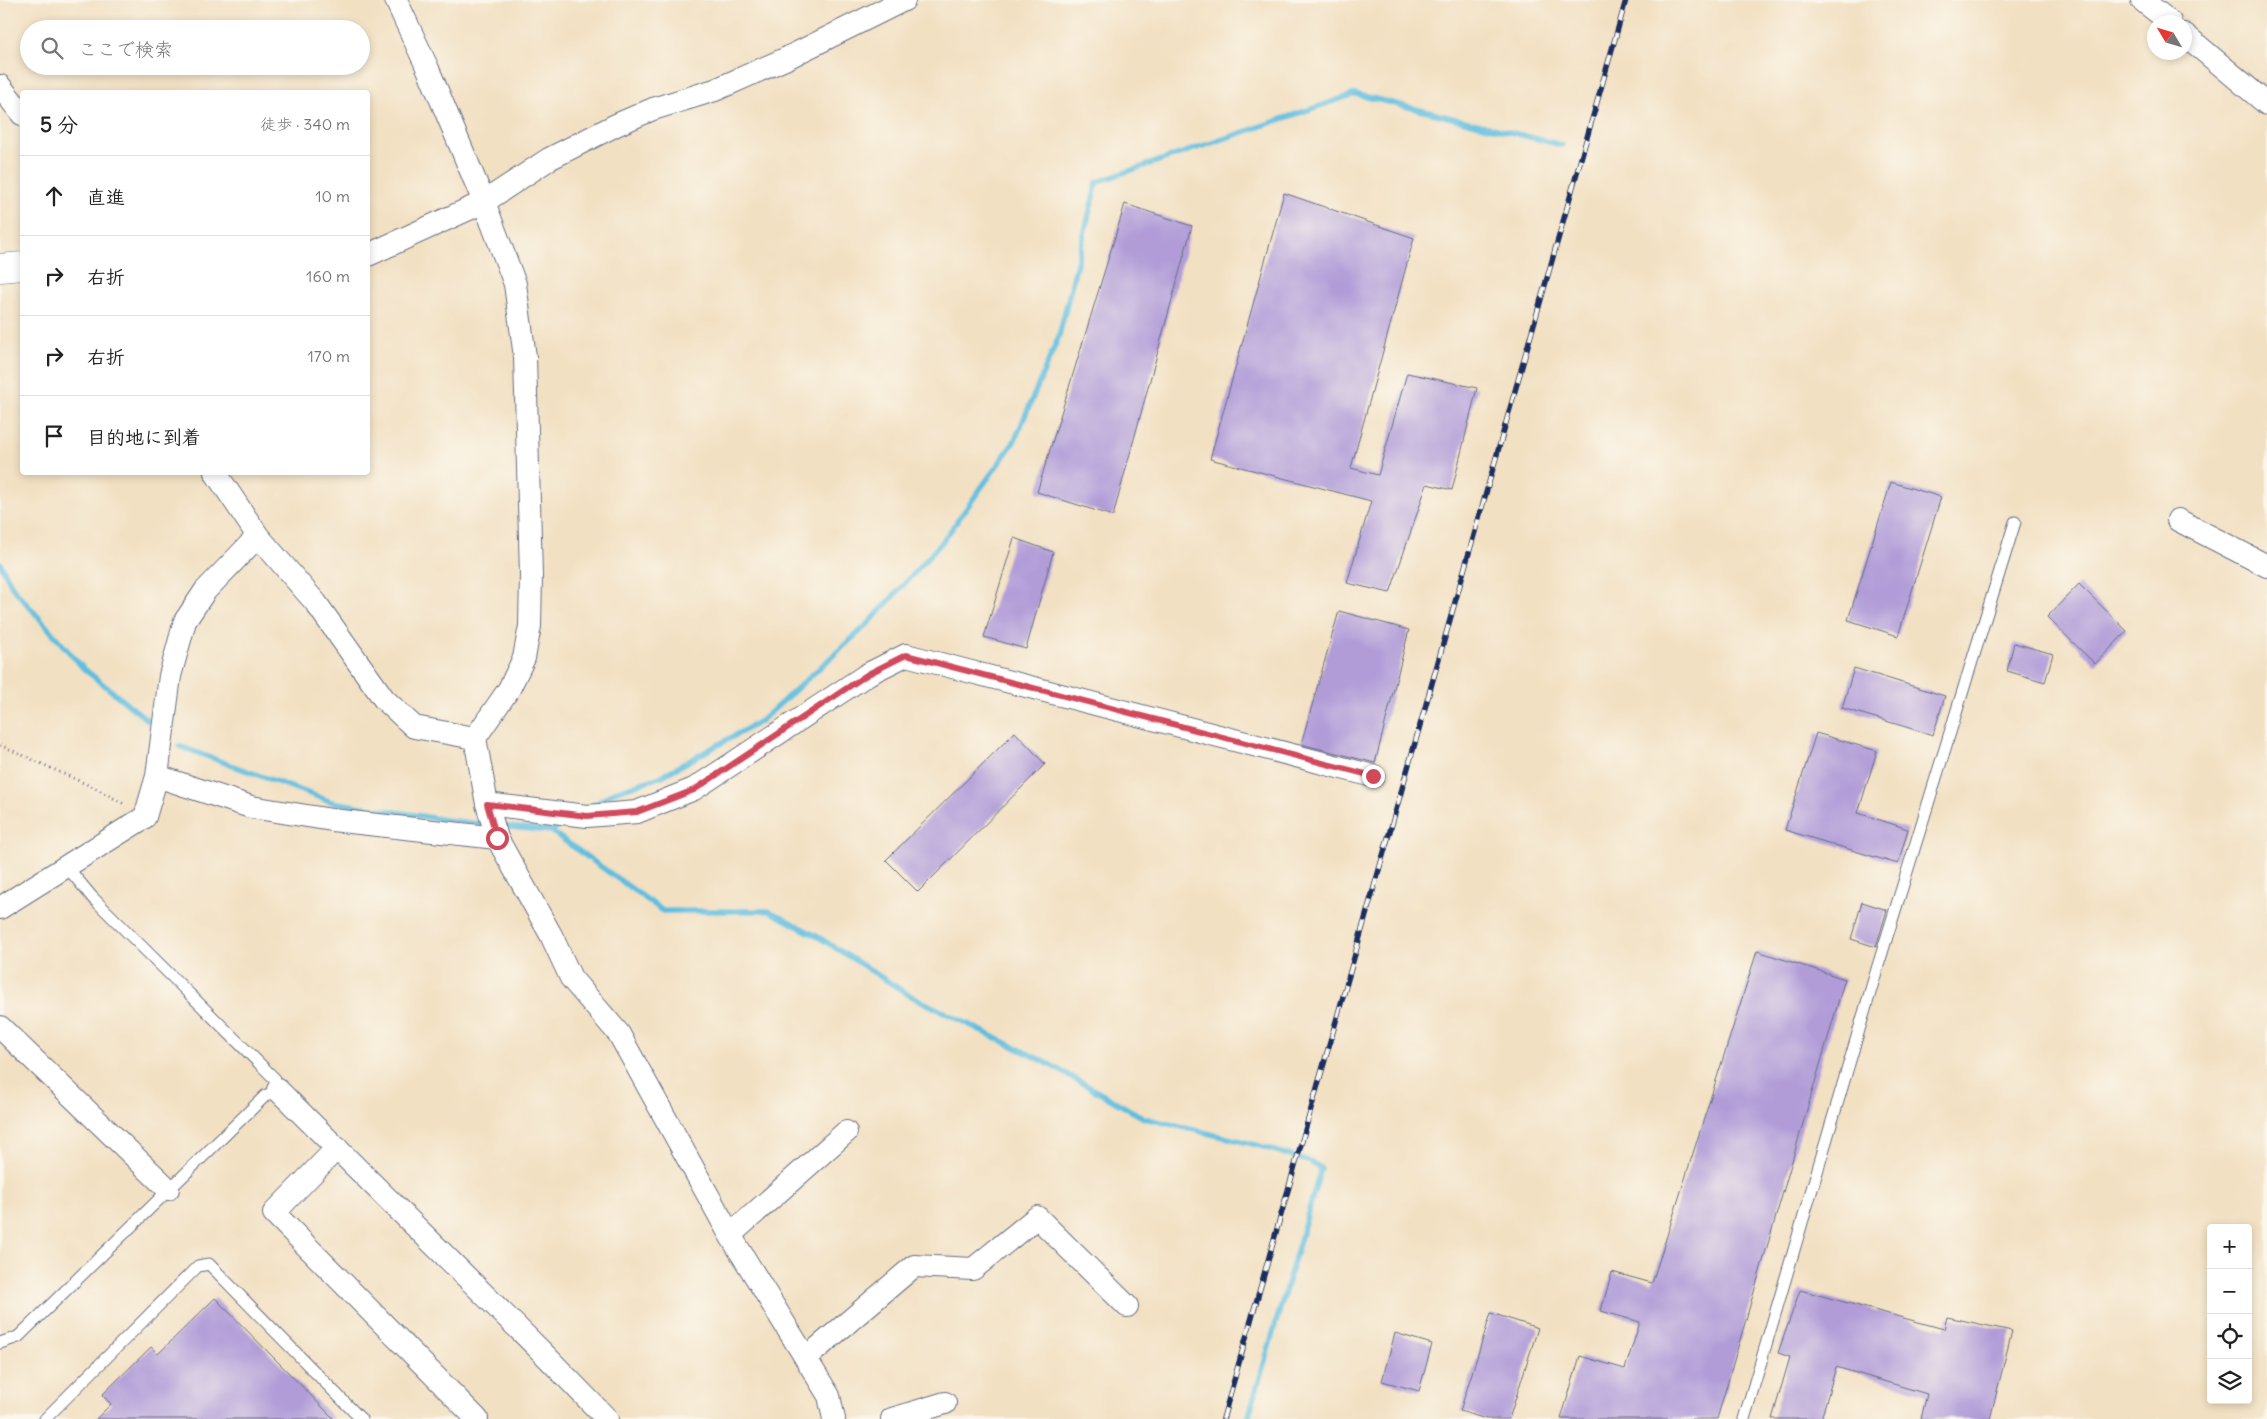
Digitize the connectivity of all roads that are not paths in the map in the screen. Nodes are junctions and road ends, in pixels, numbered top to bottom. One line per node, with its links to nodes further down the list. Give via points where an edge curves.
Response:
1 (396, 0): 9 (street)
2 (904, 0): 9 (street, via 715,90 652,109 616,125 549,159)
3 (2142, 0): 4 (street)
4 (2161, 15)
5 (2192, 41): 7 (street)
6 (0, 86): 8 (street)
7 (2267, 104)
8 (20, 111)
9 (484, 202): 10 (street); 18 (street, via 515,284 526,357 531,575 530,626 524,658 509,689)
10 (370, 254)
11 (20, 266): 12 (street)
12 (0, 268)
13 (218, 475): 16 (street)
14 (2178, 520): 17 (street)
15 (2015, 522): 41 (lane, via 1877,969)
16 (258, 536): 18 (street, via 316,603 384,698 414,727); 19 (street, via 205,591 185,621 170,676)
17 (2267, 566)
18 (475, 738): 21 (street)
19 (157, 776): 22 (street, via 251,807 332,820); 23 (street, via 145,817)
20 (1373, 776): 21 (street, via 906,655 868,674 694,790 637,812 587,816)
21 (487, 804): 22 (street)
22 (497, 838): 30 (street, via 571,978 619,1034)
23 (67, 867): 24 (street); 26 (lane, via 92,897 274,1078)
24 (0, 908)
25 (0, 1027): 29 (street)
26 (278, 1090): 28 (street); 29 (lane, via 265,1096)
27 (846, 1132): 30 (street)
28 (338, 1148): 37 (street, via 274,1213); 38 (street)
29 (168, 1189): 32 (lane, via 18,1338)
30 (730, 1235): 33 (street)
31 (1126, 1306): 33 (street, via 1037,1217 973,1269 914,1266)
32 (0, 1343)
33 (806, 1358): 39 (street, via 829,1396)
34 (945, 1404): 40 (street)
35 (45, 1419): 36 (lane, via 198,1266 209,1264)
36 (360, 1419)
37 (478, 1419)
38 (607, 1419)
39 (834, 1419)
40 (892, 1419)
41 (1744, 1419)

